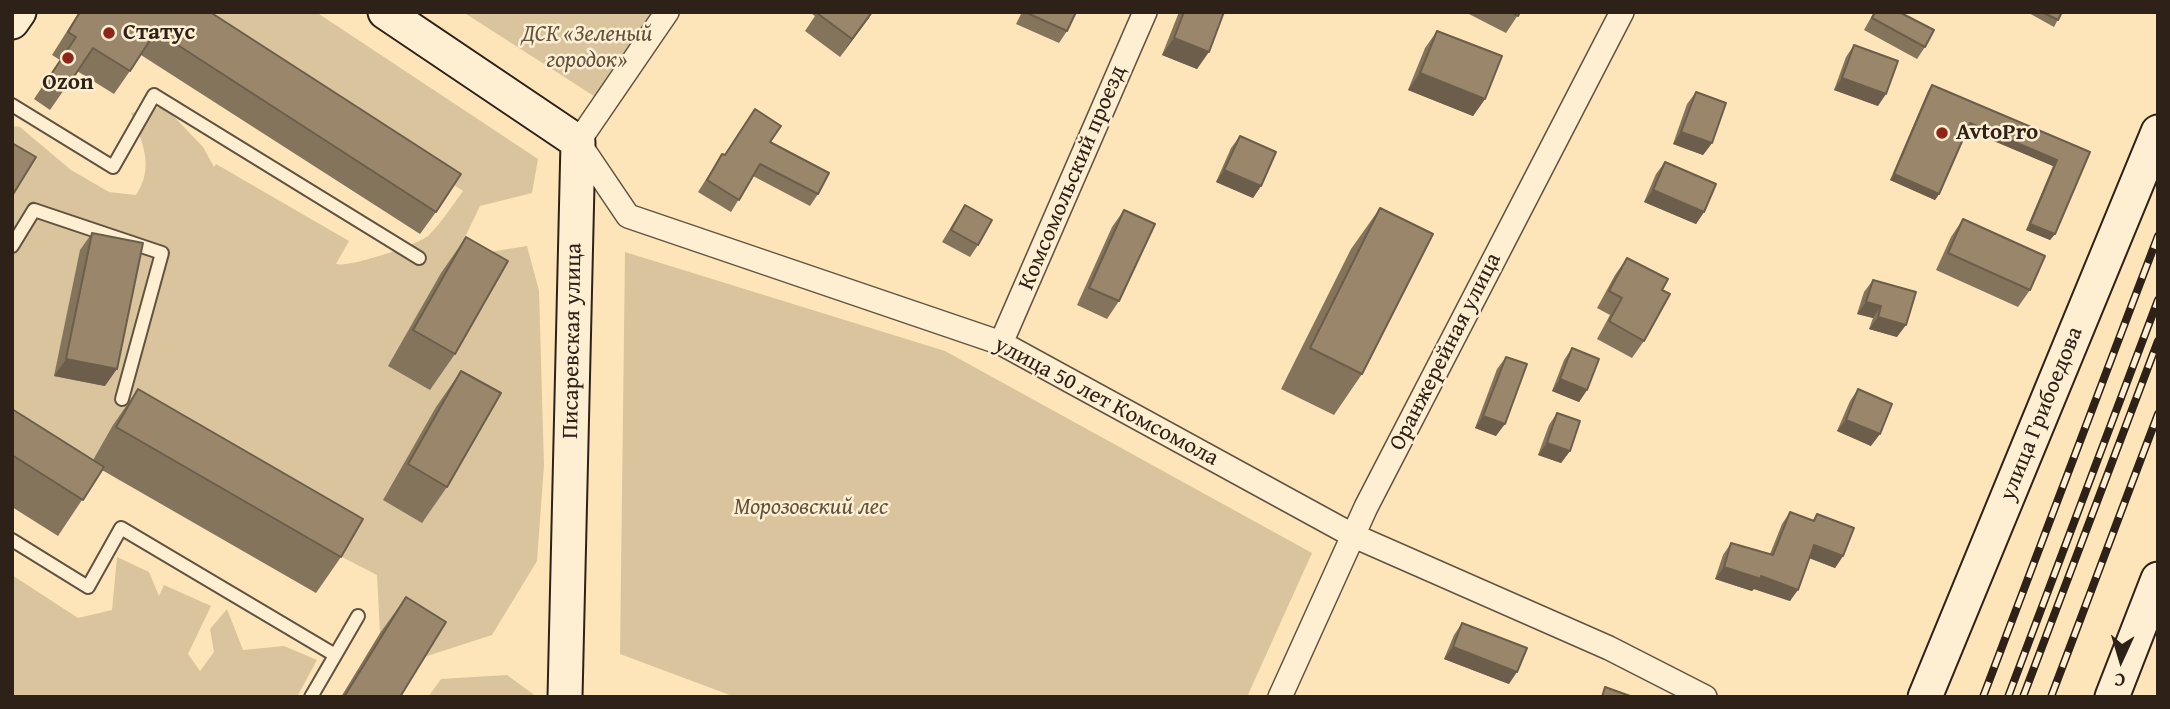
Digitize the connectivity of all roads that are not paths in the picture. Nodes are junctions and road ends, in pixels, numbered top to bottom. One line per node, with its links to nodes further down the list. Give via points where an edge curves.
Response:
1 (19, 12): 6 (street)
2 (385, 12): 9 (street, улица 50 лет Комсомола)
3 (667, 12): 9 (street)
4 (1145, 12): 12 (street, Комсомольский проезд)
5 (1622, 12): 14 (street, Оранжерейная улица)
6 (12, 23)
7 (12, 106): 11 (lane, via 113,167 154,95)
8 (2158, 132): 23 (street, улица Грибоедова)
9 (578, 142): 12 (street, улица 50 лет Комсомола, via 628,216); 20 (street, Писаревская улица)
10 (12, 246): 13 (lane, via 34,210 162,253)
11 (419, 258)
12 (1001, 344): 14 (street, улица 50 лет Комсомола)
13 (122, 400)
14 (1352, 535): 21 (street, Оранжерейная улица); 22 (street, улица 50 лет Комсомола, via 1609,648)
15 (12, 540): 18 (lane, via 88,587 121,528)
16 (2155, 596): 24 (street)
17 (358, 616): 18 (lane)
18 (335, 655): 19 (lane)
19 (311, 697)
20 (565, 697)
21 (1280, 697)
22 (1705, 697)
23 (1925, 697)
24 (2112, 697)

